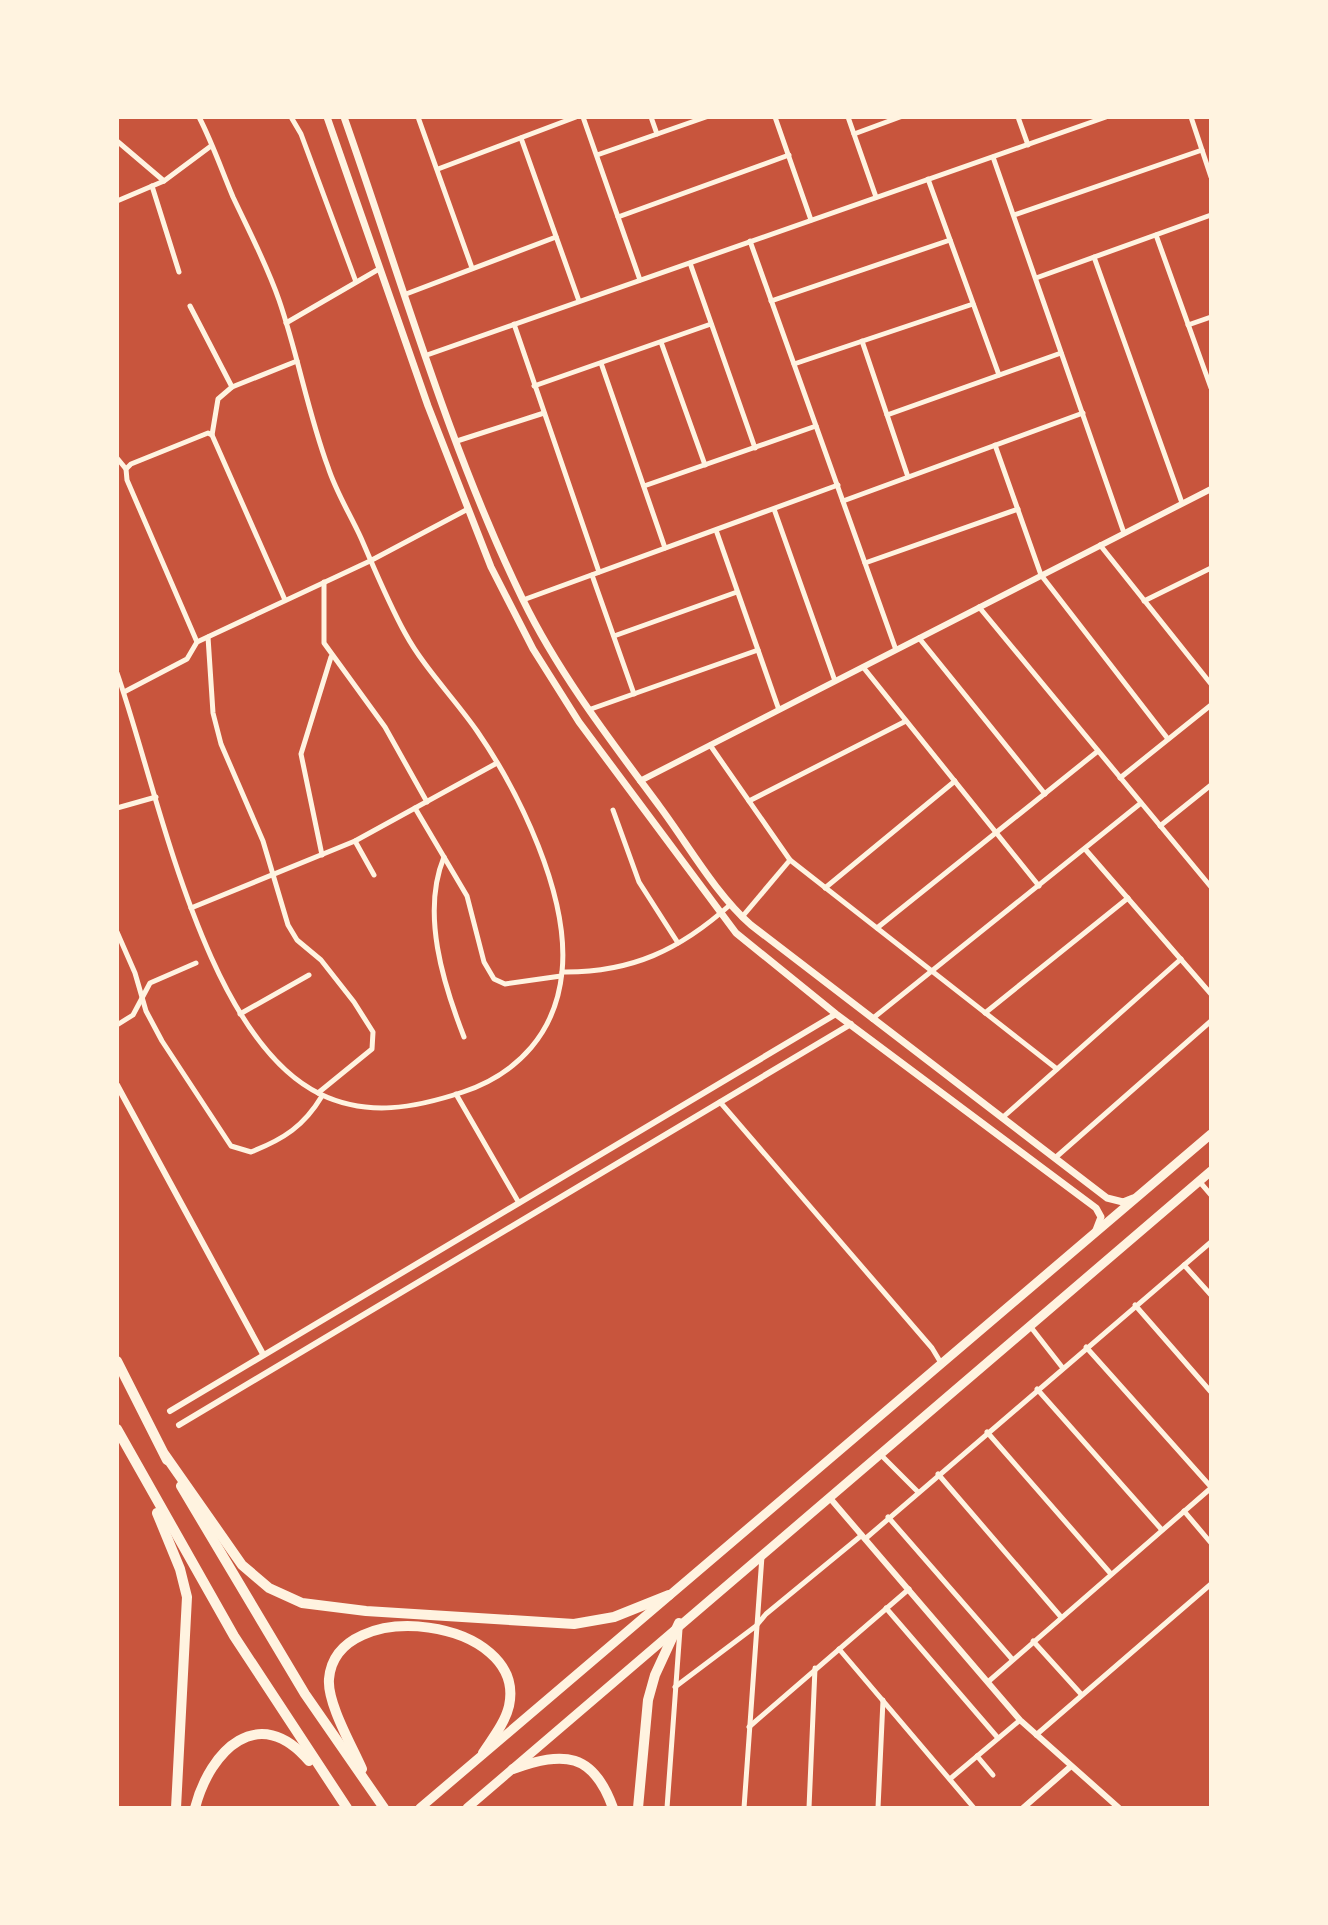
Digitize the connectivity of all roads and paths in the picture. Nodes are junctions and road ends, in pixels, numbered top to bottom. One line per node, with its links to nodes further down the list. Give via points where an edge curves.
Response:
1 (291, 117): 51 (street)
2 (327, 117): 39 (main road)
3 (344, 117): 38 (main road)
4 (418, 117): 27 (street)
5 (576, 117): 19 (street)
6 (583, 117): 24 (street)
7 (651, 117): 17 (street)
8 (706, 117): 17 (street)
9 (775, 117): 25 (street)
10 (848, 117): 18 (street)
11 (900, 117): 18 (street)
12 (1018, 117): 21 (street)
13 (1106, 117): 16 (street)
14 (1191, 117): 23 (street)
15 (202, 118): 22 (street)
16 (1088, 120): 21 (street)
17 (657, 134): 24 (street)
18 (854, 134): 32 (street)
19 (521, 138): 27 (street); 41 (street)
20 (117, 141): 30 (street)
21 (1028, 145): 26 (street)
22 (211, 146): 30 (street); 58 (street)
23 (1202, 150): 28 (street); 34 (street)
24 (597, 155): 36 (street)
25 (789, 155): 36 (street); 37 (street)
26 (993, 157): 29 (street); 34 (street)
27 (438, 169): 46 (street)
28 (1211, 177)
29 (928, 179): 32 (street); 42 (street)
30 (164, 181): 31 (street)
31 (152, 186): 33 (street); 48 (street)
32 (876, 197): 37 (street)
33 (117, 201)
34 (1014, 215): 49 (street)
35 (1211, 215): 40 (street)
36 (618, 217): 50 (street)
37 (811, 220): 43 (street)
38 (383, 227): 39 (main road); 52 (main road)
39 (367, 232): 47 (main road)
40 (1156, 235): 44 (street); 61 (street)
41 (556, 237): 46 (street); 54 (street)
42 (950, 240): 53 (street); 55 (street)
43 (750, 242): 45 (street); 53 (street)
44 (1094, 257): 49 (street); 90 (street)
45 (690, 263): 50 (street); 60 (street)
46 (472, 268): 52 (street)
47 (379, 269): 51 (street); 91 (main road)
48 (179, 272)
49 (1036, 278): 64 (street)
50 (640, 280): 54 (street)
51 (356, 282): 58 (street)
52 (406, 294): 65 (main road)
53 (771, 300): 68 (street)
54 (579, 301): 59 (street)
55 (973, 303): 62 (street); 69 (street)
56 (190, 306): 72 (street)
57 (1211, 317): 61 (street)
58 (286, 323): 66 (street)
59 (514, 324): 65 (street); 71 (street)
60 (711, 324): 63 (street); 81 (street)
61 (1188, 325): 70 (street)
62 (862, 341): 68 (street); 76 (street)
63 (661, 342): 67 (street); 83 (street)
64 (1062, 353): 69 (street); 75 (street)
65 (427, 355): 79 (main road)
66 (297, 361): 72 (street); 98 (street, via 328,467)
67 (601, 363): 71 (street); 87 (street)
68 (794, 364): 77 (street)
69 (999, 374): 76 (street)
70 (1209, 378): 73 (street)
71 (534, 386): 74 (street)
72 (232, 387): 78 (street, via 218,399)
73 (1211, 388)
74 (544, 413): 79 (street); 101 (street)
75 (1083, 413): 80 (street); 95 (street)
76 (887, 415): 85 (street)
77 (816, 426): 81 (street); 86 (street)
78 (212, 435): 84 (street); 106 (street)
79 (457, 441): 107 (main road)
80 (995, 445): 85 (street); 93 (street)
81 (755, 448): 83 (street)
82 (117, 458): 84 (street)
83 (705, 465): 87 (street)
84 (126, 469): 113 (street)
85 (908, 477): 89 (street)
86 (838, 485): 89 (street); 92 (street)
87 (644, 486): 97 (street)
88 (1211, 489): 90 (street)
89 (843, 501): 99 (street)
90 (1182, 503): 95 (street)
91 (468, 509): 98 (street); 160 (main road, via 505,596 547,674)
92 (774, 509): 94 (street); 119 (street)
93 (1018, 509): 99 (street); 103 (street)
94 (716, 530): 97 (street); 105 (street)
95 (1124, 533): 96 (street)
96 (1100, 545): 103 (street); 108 (street)
97 (666, 548): 101 (street)
98 (370, 561): 104 (street); 130 (street, via 414,649)
99 (865, 563): 115 (street)
100 (1211, 568): 108 (street)
101 (599, 572): 102 (street)
102 (592, 575): 107 (street); 110 (street)
103 (1041, 575): 109 (street); 127 (street)
104 (324, 582): 106 (street); 116 (street, via 324,643)
105 (737, 592): 110 (street); 114 (street)
106 (285, 600): 111 (street)
107 (523, 600): 124 (main road, via 554,657)
108 (1144, 601): 120 (street)
109 (979, 607): 112 (street); 129 (street)
110 (614, 636): 122 (street)
111 (208, 637): 113 (street); 152 (street, via 213,713 221,744 263,841)
112 (919, 638): 115 (street); 135 (street)
113 (197, 642): 121 (street, via 187,660)
114 (758, 650): 122 (street); 125 (street)
115 (896, 650): 117 (street)
116 (331, 657): 138 (street, via 385,727); 147 (street, via 301,754)
117 (863, 667): 119 (street); 126 (street)
118 (117, 673): 121 (street)
119 (835, 681): 125 (street)
120 (1211, 684)
121 (124, 692): 136 (street)
122 (634, 694): 124 (street)
123 (1211, 705): 127 (street)
124 (591, 709): 132 (main road)
125 (779, 710): 128 (street)
126 (906, 721): 133 (street); 137 (street)
127 (1168, 739): 131 (street)
128 (710, 745): 132 (street); 137 (street)
129 (1098, 751): 131 (street); 135 (street)
130 (497, 763): 138 (street); 168 (street, via 551,878 558,907)
131 (1120, 778): 139 (street)
132 (640, 780): 158 (main road)
133 (955, 781): 144 (street); 156 (street)
134 (1211, 785): 143 (street)
135 (1045, 794): 144 (street)
136 (156, 797): 140 (street); 159 (street)
137 (749, 801): 149 (street)
138 (427, 802): 141 (street)
139 (1141, 803): 143 (street); 146 (street)
140 (117, 808)
141 (415, 808): 145 (street); 148 (street)
142 (613, 810): 164 (street, via 639,882)
143 (1160, 826): 153 (street)
144 (997, 833): 154 (street); 162 (street)
145 (355, 841): 147 (street); 151 (street)
146 (1085, 849): 154 (street); 157 (street)
147 (322, 855): 152 (street)
148 (444, 856): 168 (street, via 467,896 484,962 494,979 505,984); 181 (street, via 435,883 435,911 442,967)
149 (790, 860): 156 (street); 161 (street)
150 (1211, 872): 153 (street)
151 (374, 875)
152 (272, 878): 159 (street); 184 (street, via 292,933 321,960 354,1002 375,1040 372,1049)
153 (1203, 878): 155 (street)
154 (1039, 886): 167 (street)
155 (1211, 887)
156 (825, 888): 162 (street)
157 (1128, 898): 165 (street); 172 (street)
158 (731, 904): 160 (street); 161 (main road)
159 (191, 908): 173 (street)
160 (720, 914): 164 (street); 174 (main road, via 736,933)
161 (742, 917): 176 (main road)
162 (877, 928): 167 (street)
163 (117, 932): 171 (street)
164 (678, 943): 168 (street, via 616,970)
165 (1181, 959): 170 (street); 182 (street)
166 (196, 963): 171 (street, via 150,983)
167 (932, 972): 172 (street); 176 (street)
168 (562, 974): 185 (street, via 547,1025 531,1051 499,1076)
169 (309, 975): 173 (street)
170 (1211, 994)
171 (143, 1001): 179 (street, via 133,1015); 184 (street, via 162,1041 235,1149 251,1153 289,1135 310,1117)
172 (985, 1013): 182 (street)
173 (240, 1014): 184 (street, via 268,1056)
174 (836, 1014): 175 (street); 178 (main road)
175 (825, 1020): 180 (street, via 835,1023); 192 (street)
176 (872, 1020): 187 (main road)
177 (1211, 1021): 189 (street)
178 (851, 1024): 180 (street); 193 (main road)
179 (117, 1025)
180 (836, 1033): 186 (street)
181 (464, 1037)
182 (1057, 1069): 187 (street)
183 (117, 1085): 206 (street)
184 (320, 1094): 185 (street, via 388,1109)
185 (456, 1094): 198 (street)
186 (720, 1102): 195 (street); 208 (street)
187 (1002, 1118): 189 (main road)
188 (1211, 1133): 196 (highway)
189 (1055, 1158): 190 (main road)
190 (1069, 1168): 193 (main road); 196 (main road, via 1116,1202)
191 (1211, 1171): 194 (highway)
192 (556, 1181): 195 (street); 198 (street)
193 (1059, 1181): 199 (main road, via 1099,1212 1101,1222)
194 (1199, 1181): 197 (street); 204 (highway)
195 (565, 1194): 213 (street)
196 (1140, 1194): 199 (highway)
197 (1211, 1195)
198 (519, 1203): 206 (street)
199 (1091, 1236): 208 (highway)
200 (1211, 1241): 201 (street)
201 (1184, 1265): 202 (street); 203 (street)
202 (1211, 1296)
203 (1135, 1306): 205 (street); 211 (street)
204 (1030, 1326): 209 (street); 216 (highway)
205 (1086, 1347): 209 (street); 220 (street)
206 (263, 1354): 212 (street)
207 (117, 1362): 217 (highway)
208 (941, 1363): 232 (highway)
209 (1062, 1367): 210 (street)
210 (1037, 1389): 215 (street); 225 (street)
211 (1211, 1392)
212 (170, 1411)
213 (178, 1425)
214 (117, 1429): 219 (highway)
215 (987, 1432): 218 (street); 229 (street)
216 (880, 1454): 221 (street); 222 (highway)
217 (165, 1455): 232 (highway, via 242,1565 269,1588 302,1602 366,1611 574,1624 614,1617); 255 (highway, via 270,1638)
218 (938, 1474): 221 (street); 234 (street)
219 (144, 1480): 256 (highway, via 234,1636); 257 (highway, via 187,1597)
220 (1211, 1487): 223 (street)
221 (918, 1492): 224 (street)
222 (829, 1497): 226 (street); 228 (highway)
223 (1184, 1511): 225 (street); 227 (street)
224 (888, 1517): 226 (street); 239 (street)
225 (1162, 1530): 229 (street)
226 (864, 1537): 231 (street); 236 (street)
227 (1211, 1543)
228 (762, 1555): 235 (highway); 236 (street)
229 (1111, 1574): 234 (street)
230 (1211, 1584): 243 (street)
231 (909, 1589): 233 (street); 241 (street)
232 (669, 1595): 249 (highway)
233 (886, 1608): 238 (street); 248 (street)
234 (1061, 1617): 237 (street)
235 (680, 1623): 242 (street); 252 (highway); 263 (highway, via 660,1662 648,1700)
236 (756, 1626): 242 (street); 246 (street)
237 (1033, 1641): 239 (street); 243 (street)
238 (839, 1649): 240 (street); 244 (street)
239 (1012, 1659): 241 (street)
240 (815, 1667): 246 (street); 266 (street)
241 (989, 1681): 245 (street)
242 (675, 1687): 264 (street)
243 (1081, 1694): 247 (street)
244 (883, 1700): 254 (street); 267 (street)
245 (1020, 1720): 247 (street); 248 (street)
246 (749, 1727): 265 (street)
247 (1036, 1735): 251 (street)
248 (998, 1738): 250 (street)
249 (483, 1753): 255 (highway, via 509,1704 507,1677 493,1654 462,1637 428,1628 370,1631 340,1653 328,1683); 260 (highway)
250 (977, 1756): 253 (street); 254 (street)
251 (1069, 1767): 269 (street); 270 (street)
252 (513, 1769): 261 (highway); 262 (highway, via 545,1758 574,1760 596,1774)
253 (993, 1775)
254 (950, 1779): 268 (street)
255 (372, 1791): 259 (highway)
256 (345, 1805): 258 (highway, via 295,1746 263,1734 245,1737 222,1751)
257 (176, 1808)
258 (195, 1808)
259 (384, 1808)
260 (420, 1808)
261 (467, 1808)
262 (614, 1808)
263 (638, 1808)
264 (667, 1808)
265 (744, 1808)
266 (809, 1808)
267 (878, 1808)
268 (974, 1808)
269 (1023, 1808)
270 (1119, 1808)

